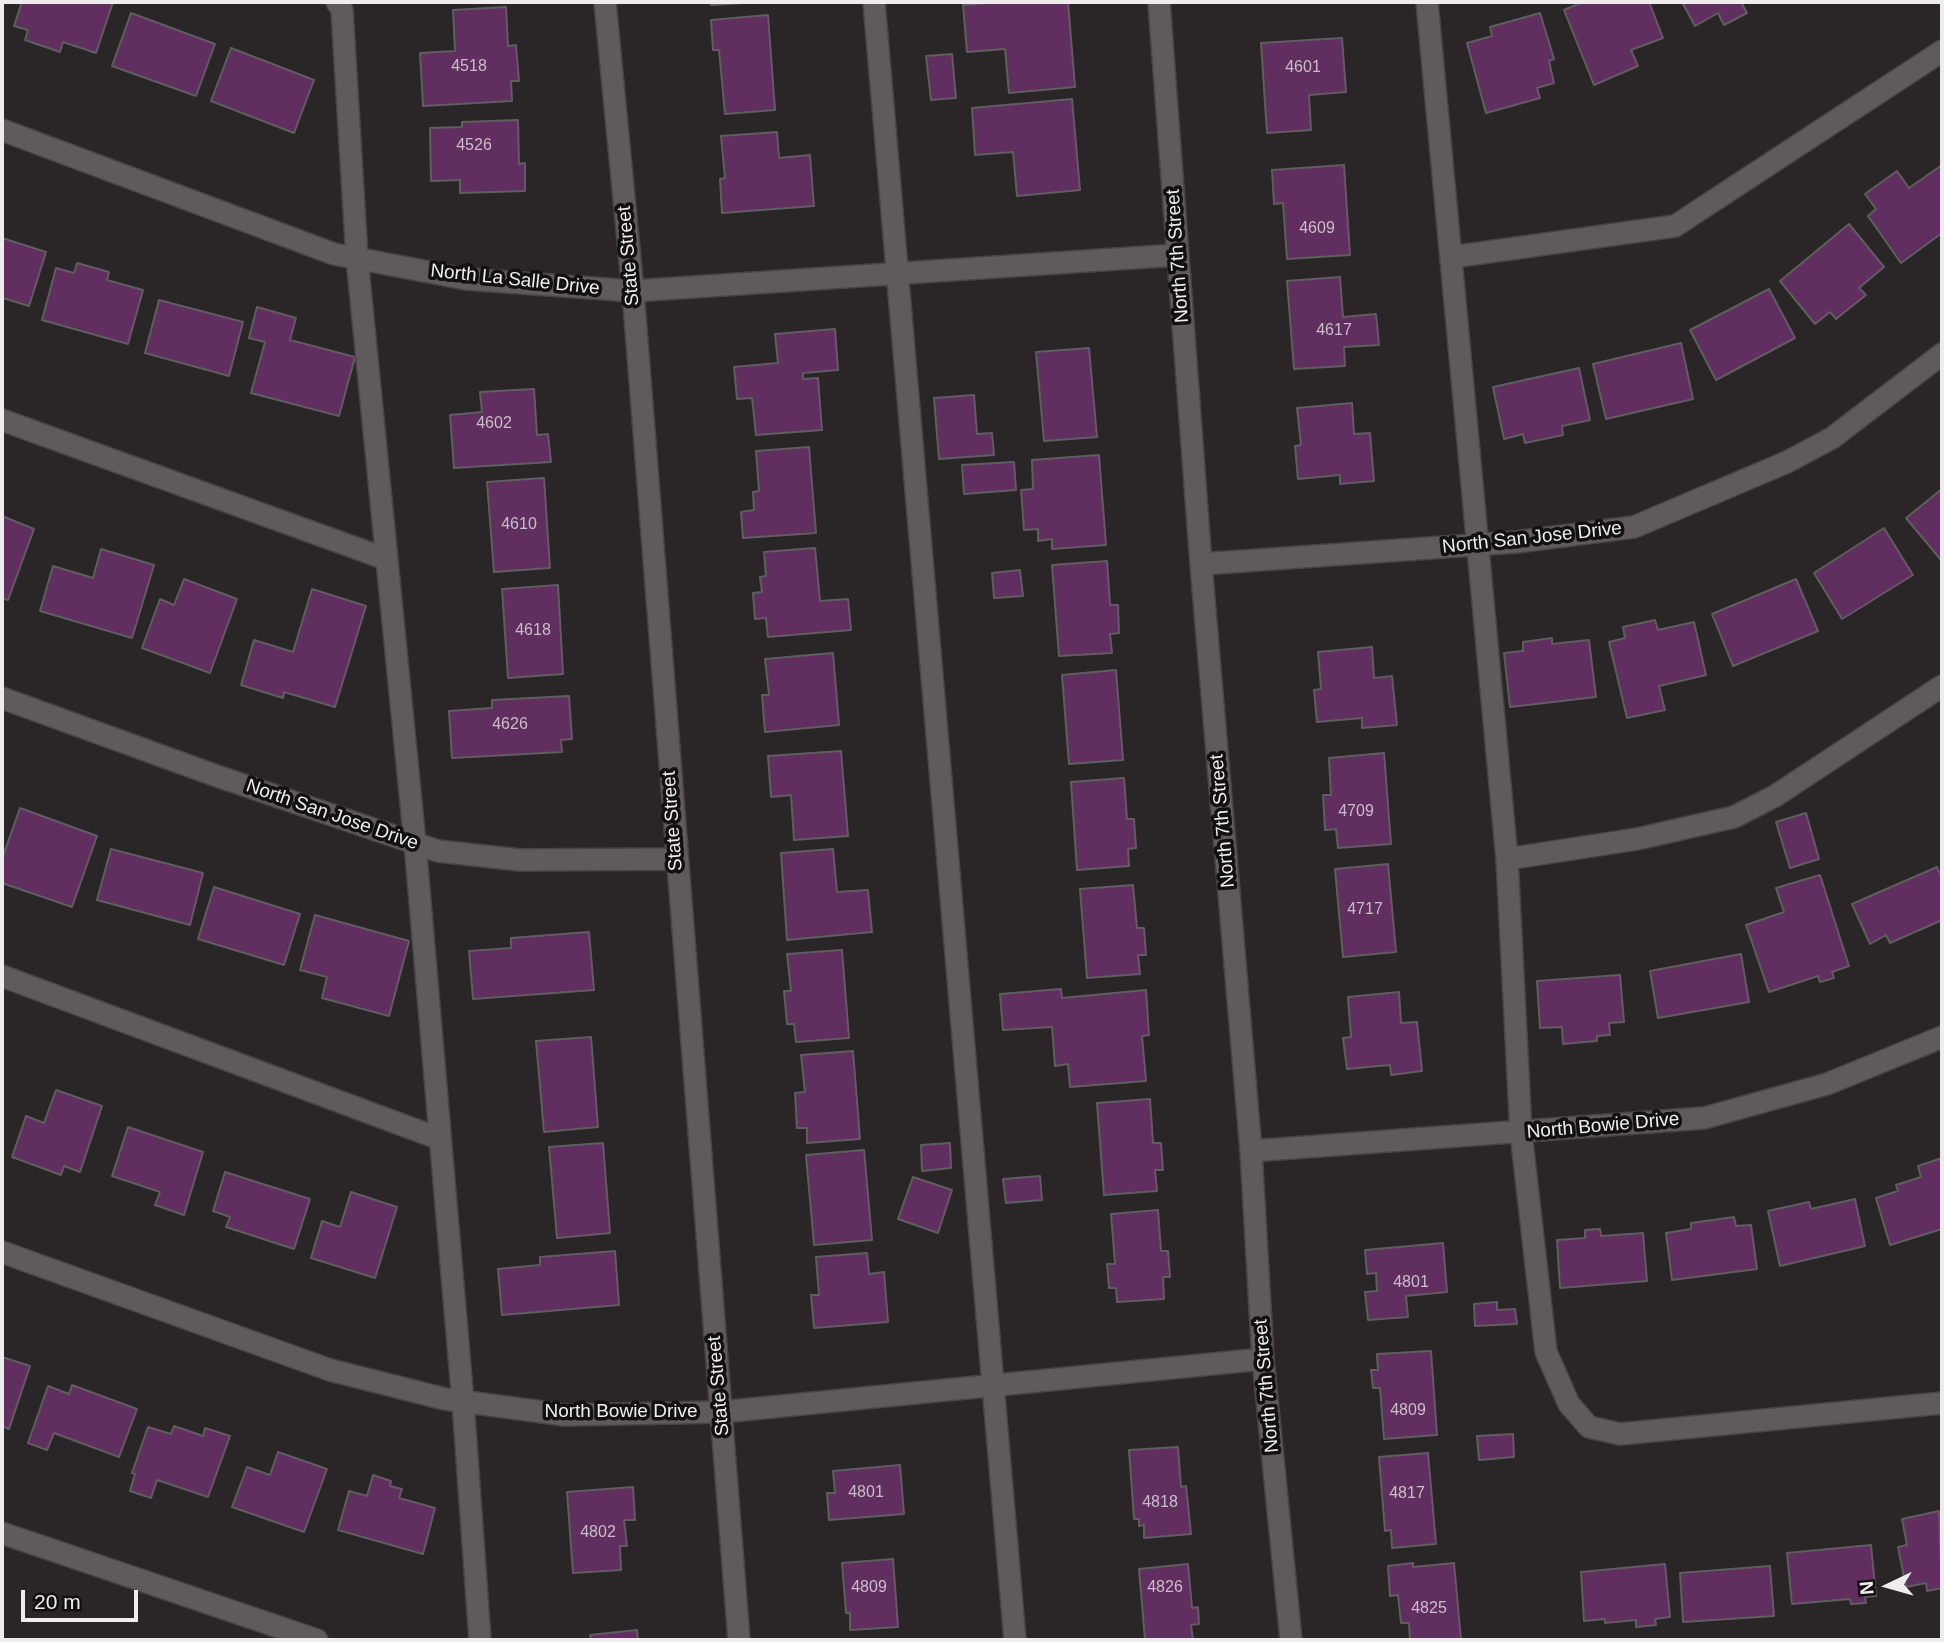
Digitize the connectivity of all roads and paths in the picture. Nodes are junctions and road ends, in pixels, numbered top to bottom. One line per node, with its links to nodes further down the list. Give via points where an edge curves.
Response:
1 (337, 2): 10 (street, via 342,10)
2 (605, 2): 12 (street, State Street)
3 (874, 2): 11 (street)
4 (1159, 2): 8 (street, North 7th Street)
5 (1427, 2): 9 (street)
6 (1942, 51): 9 (street, via 1675,226)
7 (2, 130): 10 (street, North La Salle Drive, via 155,190 334,254)
8 (1177, 255): 11 (street, North La Salle Drive); 17 (street, North 7th Street)
9 (1452, 257): 15 (street)
10 (357, 258): 12 (street, North La Salle Drive, via 466,279); 16 (street)
11 (896, 274): 12 (street, North La Salle Drive); 30 (street)
12 (633, 291): 21 (street, State Street)
13 (1942, 355): 15 (street, North San Jose Drive, via 1832,438 1787,463 1634,527)
14 (2, 421): 16 (street)
15 (1479, 545): 17 (street, North San Jose Drive); 22 (street)
16 (386, 559): 20 (street)
17 (1201, 564): 27 (street, North 7th Street)
18 (1942, 686): 22 (street, via 1775,796 1734,817 1637,839)
19 (2, 698): 20 (street, North San Jose Drive)
20 (415, 843): 21 (street, North San Jose Drive, via 438,851 520,860); 26 (street)
21 (676, 859): 33 (street, State Street)
22 (1507, 859): 25 (street)
23 (2, 976): 26 (street)
24 (1942, 1037): 25 (street, North Bowie Drive, via 1827,1084 1703,1118)
25 (1521, 1133): 27 (street, North Bowie Drive); 32 (street, via 1546,1352 1569,1404 1589,1427 1620,1434)
26 (440, 1139): 31 (street)
27 (1251, 1152): 29 (street, North 7th Street)
28 (2, 1252): 31 (street, North Bowie Drive, via 330,1370)
29 (1263, 1359): 30 (street, North Bowie Drive); 39 (street, North 7th Street)
30 (995, 1385): 33 (street, North Bowie Drive); 38 (street)
31 (463, 1402): 33 (street, North Bowie Drive, via 565,1415); 36 (street)
32 (1942, 1403)
33 (721, 1412): 37 (street, State Street)
34 (2, 1533): 35 (street)
35 (317, 1640)
36 (480, 1640)
37 (739, 1640)
38 (1015, 1640)
39 (1291, 1640)

